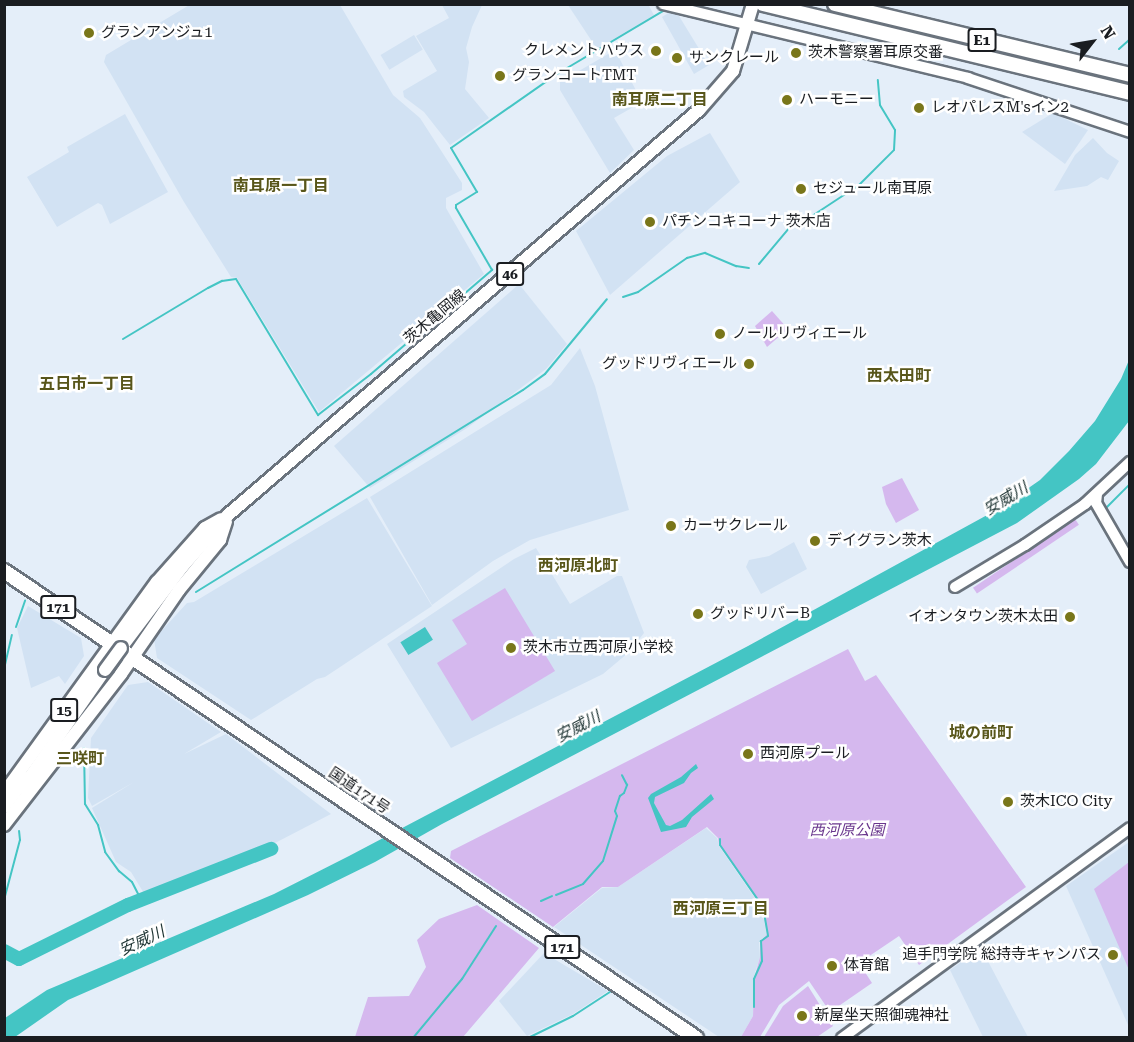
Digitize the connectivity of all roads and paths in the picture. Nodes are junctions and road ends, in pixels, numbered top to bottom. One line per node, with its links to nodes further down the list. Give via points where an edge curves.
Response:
1 (663, 4): 5 (street)
2 (753, 4): 5 (main road, 茨木亀岡線 / 46)
3 (763, 4): 7 (highway, E1)
4 (835, 4): 6 (highway, E1)
5 (748, 26): 8 (street, via 968,78); 11 (main road, 茨木亀岡線 / 46, via 733,71 699,110)
6 (1130, 75)
7 (1130, 93)
8 (1128, 132)
9 (1130, 462): 10 (street)
10 (1097, 494): 12 (street, via 1096,503); 14 (street, via 1025,545)
11 (228, 515): 15 (main road, 茨木亀岡線 / 46, via 182,567); 15 (main road, 46, via 220,540); 15 (main road, 46, via 205,528 157,582)
12 (1130, 562)
13 (4, 571): 15 (highway, 国道171号 / 171)
14 (955, 587)
15 (122, 649): 16 (main road, 15, bridge); 17 (main road, 15); 20 (main road, 15); 22 (highway, 国道171号 / 171)
16 (43, 758): 18 (main road, 15); 19 (main road, 15)
17 (4, 793)
18 (4, 807)
19 (4, 813)
20 (4, 825)
21 (1130, 828): 23 (street)
22 (696, 1038)
23 (842, 1038)

